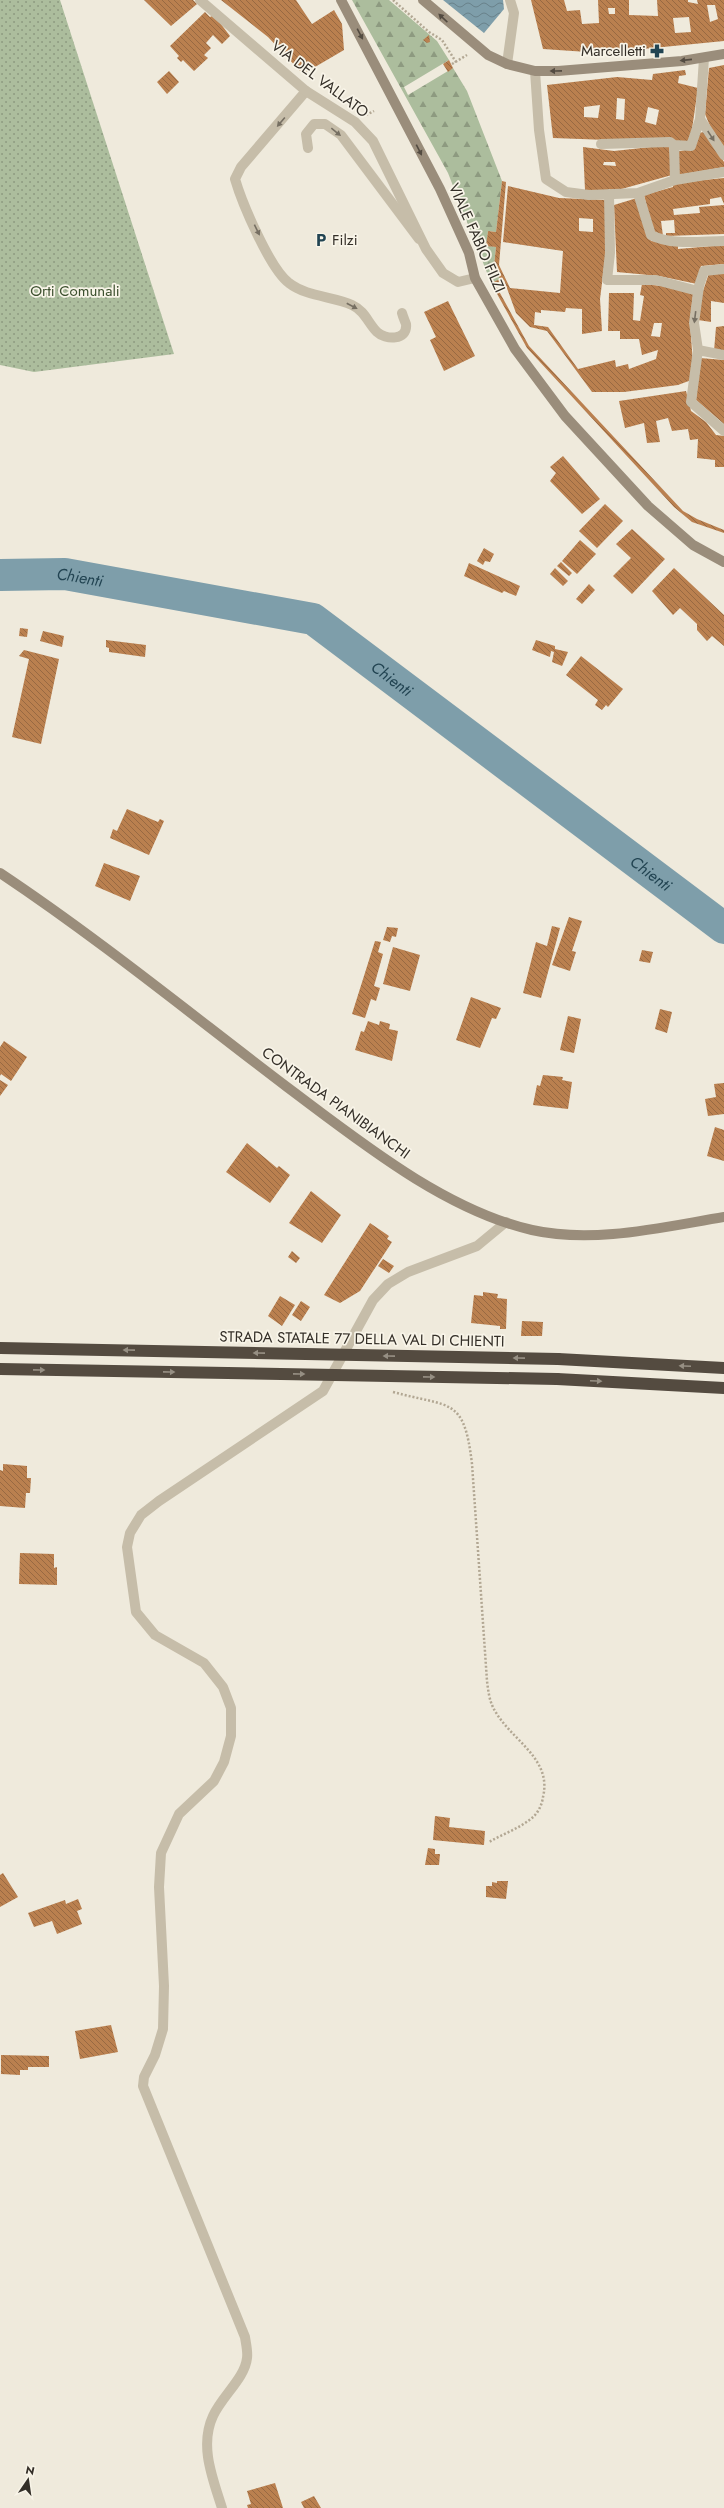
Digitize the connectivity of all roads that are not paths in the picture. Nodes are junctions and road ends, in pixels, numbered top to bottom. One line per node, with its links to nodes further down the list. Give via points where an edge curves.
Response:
1 (200, 0): 9 (street, VIA DEL VALLATO)
2 (341, 0): 22 (main road, VIALE FABIO FILZI, one-way to 22, via 440,189 469,253)
3 (424, 0): 7 (main road, one-way to 3, via 488,56)
4 (510, 0): 7 (street, via 514,14)
5 (724, 54): 6 (main road)
6 (704, 58): 8 (main road, one-way to 8); 10 (street)
7 (507, 64): 8 (main road)
8 (535, 71): 18 (street, via 539,130 546,178 566,192)
9 (306, 92): 20 (street, VIA DEL VALLATO, via 354,122 373,141); 24 (street, one-way to 24, via 241,167 235,179 240,196 275,268 290,284 353,306 368,318 377,332 386,337 400,337 404,332 406,325)
10 (700, 119): 12 (street, via 691,146); 14 (street, one-way to 14)
11 (601, 144): 12 (street, via 670,142)
12 (674, 145): 16 (street)
13 (308, 148): 20 (street, one-way to 20, via 306,134 314,124 325,124 341,135)
14 (724, 155)
15 (724, 172): 16 (street)
16 (675, 180): 17 (street)
17 (638, 193): 18 (street); 19 (street, via 651,235 658,239)
18 (609, 194): 23 (street, via 608,280 656,280)
19 (724, 241)
20 (426, 249): 22 (street, VIA DEL VALLATO, via 443,273 458,282)
21 (724, 268): 23 (street, via 704,271)
22 (475, 278): 28 (main road, VIALE FABIO FILZI, via 515,349 565,416 648,506 693,545)
23 (698, 290): 25 (street, one-way to 25, via 694,323)
24 (402, 313)
25 (698, 350): 26 (street); 27 (street, via 691,402)
26 (724, 355)
27 (724, 431)
28 (724, 562)
29 (0, 873): 31 (main road, CONTRADA PIANIBIANCHI, via 378,1156 453,1199)
30 (724, 1217): 31 (main road, CONTRADA PIANIBIANCHI, via 608,1234 566,1235 532,1230)
31 (506, 1222): 36 (street, via 477,1246 408,1272 388,1284 373,1300 323,1391 159,1501 141,1515 130,1533 128,1547 136,1612 155,1635 204,1663 223,1688 231,1708 231,1736 224,1762 214,1780 178,1814 161,1853 159,1886 164,1986 163,2029 142,2086 245,2337 248,2357 244,2372 227,2391 212,2417 207,2445 209,2466)
32 (0, 1348): 33 (highway, STRADA STATALE 77 DELLA VAL DI CHIENTI, one-way to 32, bridge, via 558,1359)
33 (724, 1368)
34 (0, 1369): 35 (highway, one-way to 35, bridge, via 557,1379)
35 (724, 1388)
36 (222, 2508)

